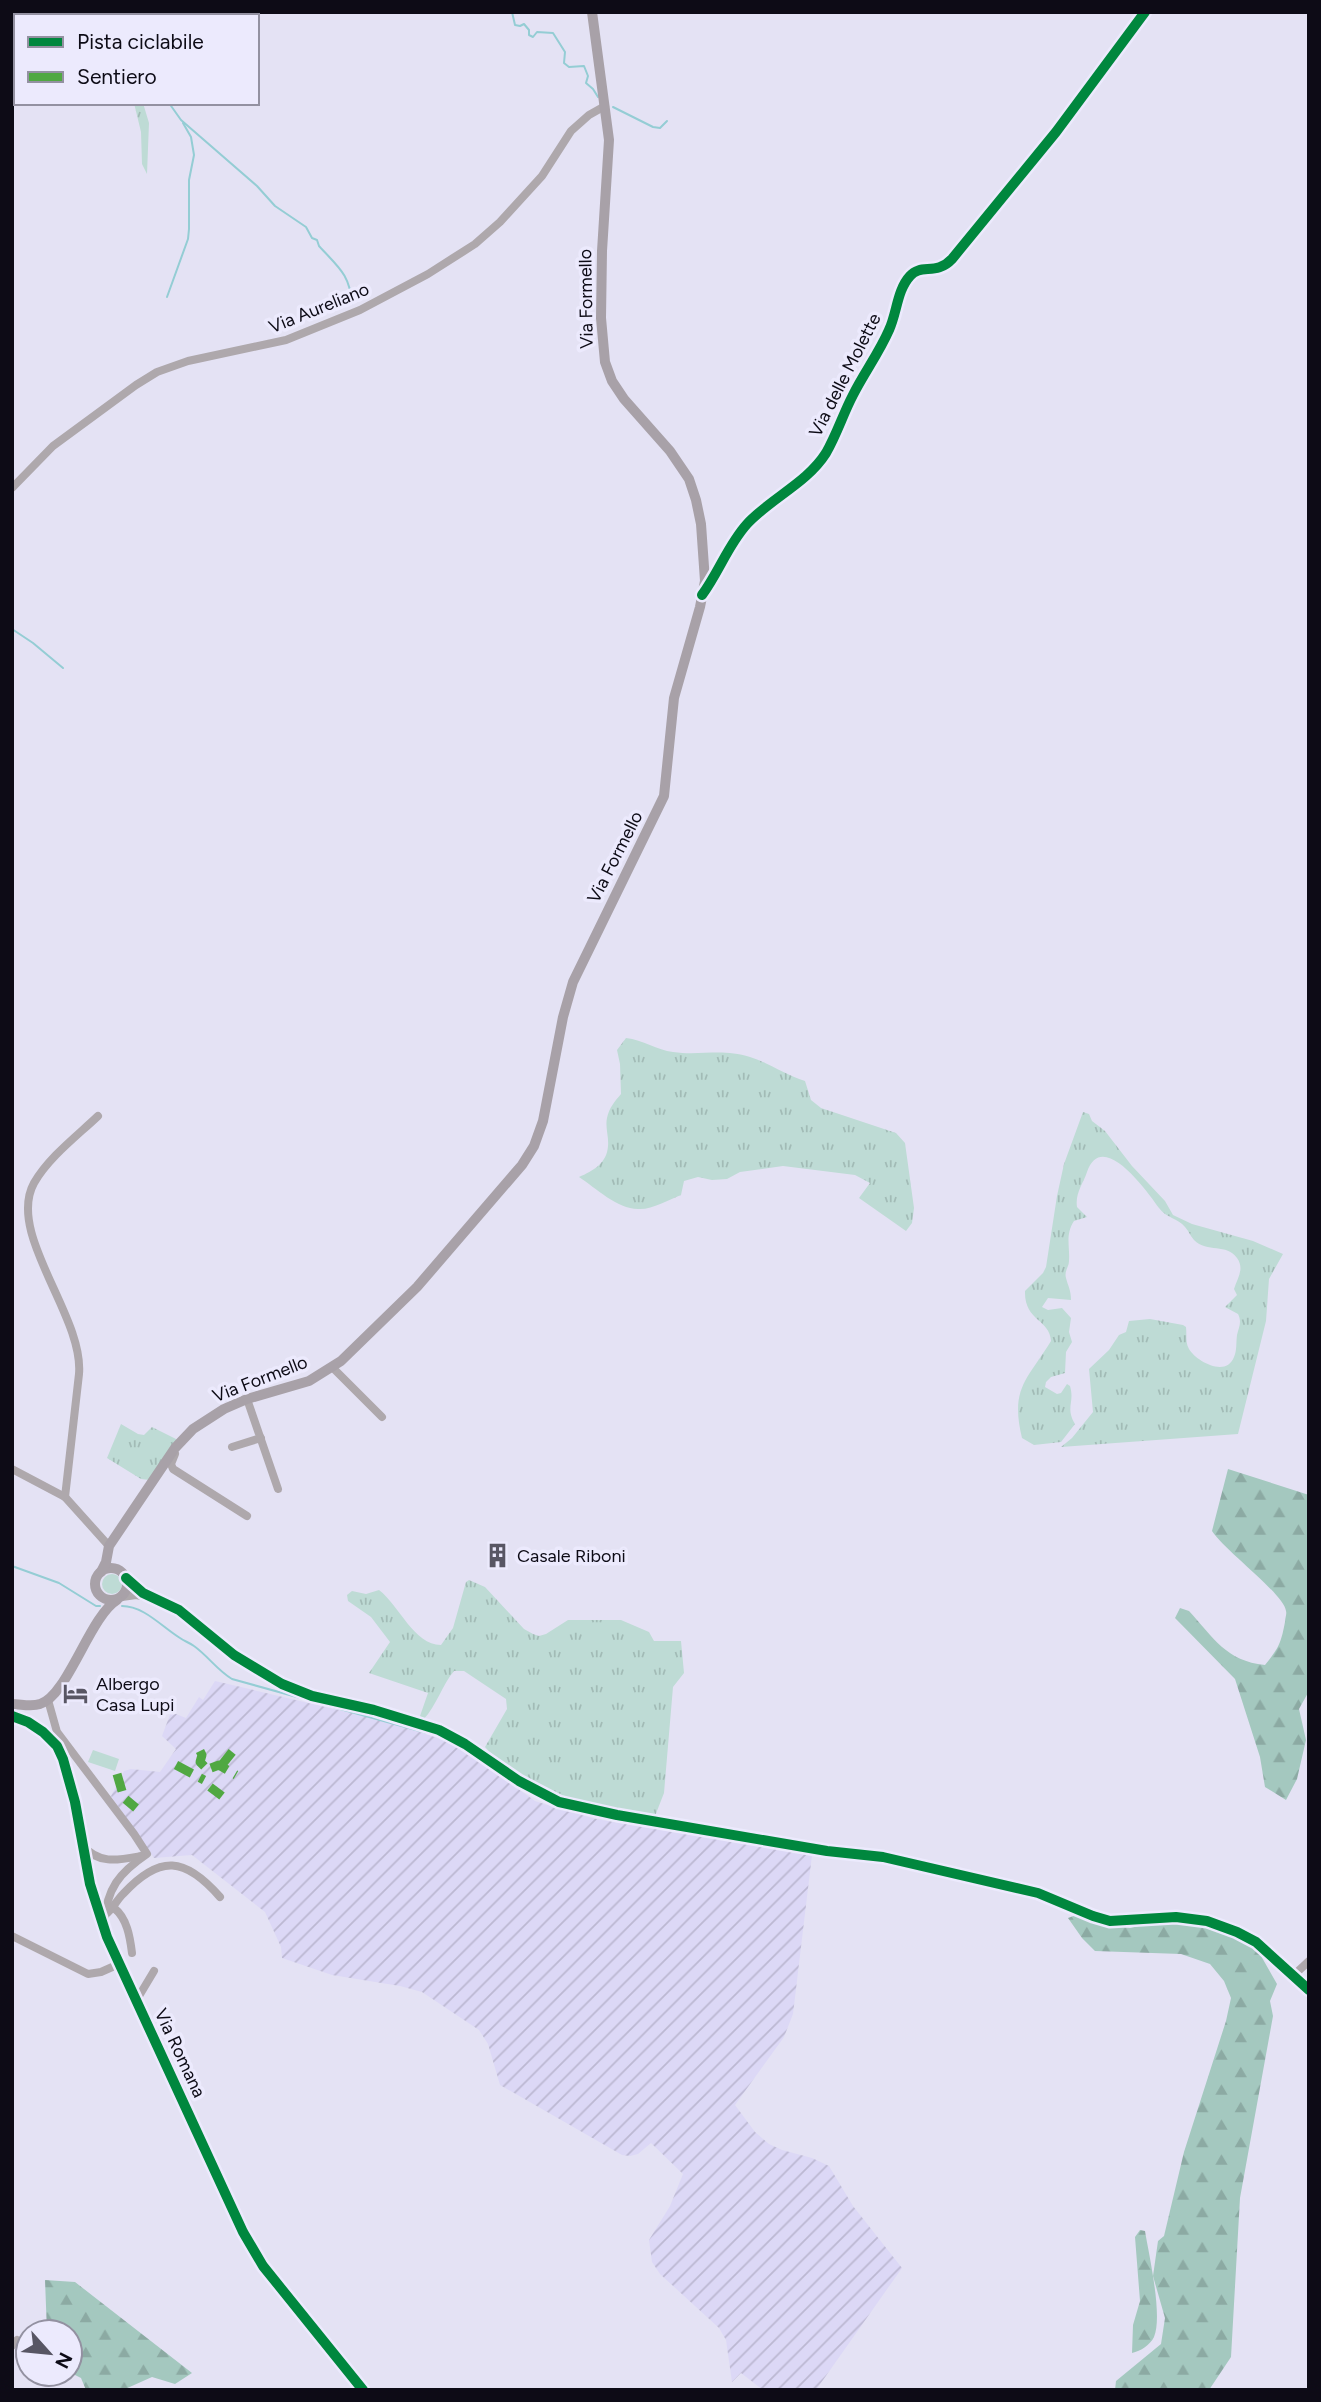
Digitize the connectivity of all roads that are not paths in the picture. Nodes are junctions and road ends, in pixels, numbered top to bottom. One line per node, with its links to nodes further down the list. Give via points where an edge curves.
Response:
1 (592, 12): 3 (main road, Via Formello)
2 (1145, 12): 5 (street, Via delle Molette, via 1060,127 952,259 939,269 919,270 908,278 888,334 824,455 742,529)
3 (605, 106): 4 (street, Via Aureliano, via 582,121 506,217 428,274 360,310 285,340 183,362 153,374 53,446); 5 (main road, Via Formello, via 609,149 601,317 606,365 624,399 667,448 690,483 704,548)
4 (12, 488)
5 (702, 596): 7 (main road, Via Formello, via 675,694 663,798 573,982 544,1117 531,1151 422,1282)
6 (98, 1116): 15 (street, via 42,1171 29,1200 44,1271 71,1326 80,1360)
7 (333, 1368): 8 (main road, Via Formello, via 309,1381); 9 (street)
8 (247, 1399): 10 (street); 12 (main road, Via Formello, via 210,1417)
9 (382, 1417)
10 (261, 1438): 11 (street); 14 (street)
11 (232, 1447)
12 (175, 1448): 16 (street, via 173,1469); 17 (main road, Via Formello)
13 (12, 1468): 15 (street)
14 (278, 1489)
15 (65, 1497): 17 (street)
16 (247, 1517)
17 (109, 1546): 18 (main road, Via Formello); 19 (main road)
18 (101, 1572): 19 (main road, via 112,1568); 20 (main road, via 96,1582)
19 (123, 1574): 21 (main road, via 127,1588); 22 (street)
20 (99, 1594): 21 (main road, via 107,1600); 23 (main road)
21 (119, 1598): 22 (street); 23 (main road)
22 (153, 1599): 40 (street, via 182,1612 234,1655 282,1684 445,1732 519,1782 559,1802 883,1857 1038,1893 1110,1921 1203,1920 1252,1939)
23 (100, 1617): 24 (main road)
24 (48, 1700): 25 (main road); 27 (street)
25 (12, 1704)
26 (12, 1717): 28 (street, Via Romana, via 39,1729)
27 (63, 1740): 28 (street); 30 (street)
28 (58, 1749): 29 (street, Via Romana, via 69,1778)
29 (82, 1844): 30 (street, via 107,1860); 34 (street, Via Romana)
30 (149, 1854): 33 (street, via 118,1877)
31 (220, 1897): 32 (street, via 195,1873 165,1865 139,1879)
32 (114, 1908): 33 (street); 36 (street, via 123,1920)
33 (105, 1915): 34 (street)
34 (104, 1930): 38 (street, Via Romana)
35 (12, 1936): 38 (street, via 88,1974)
36 (132, 1953)
37 (1309, 1961): 40 (street)
38 (119, 1964): 42 (street, Via Romana)
39 (154, 1971): 42 (street)
40 (1294, 1975): 41 (street)
41 (1309, 1990)
42 (136, 2001): 43 (street, Via Romana, via 253,2250)
43 (363, 2390)

